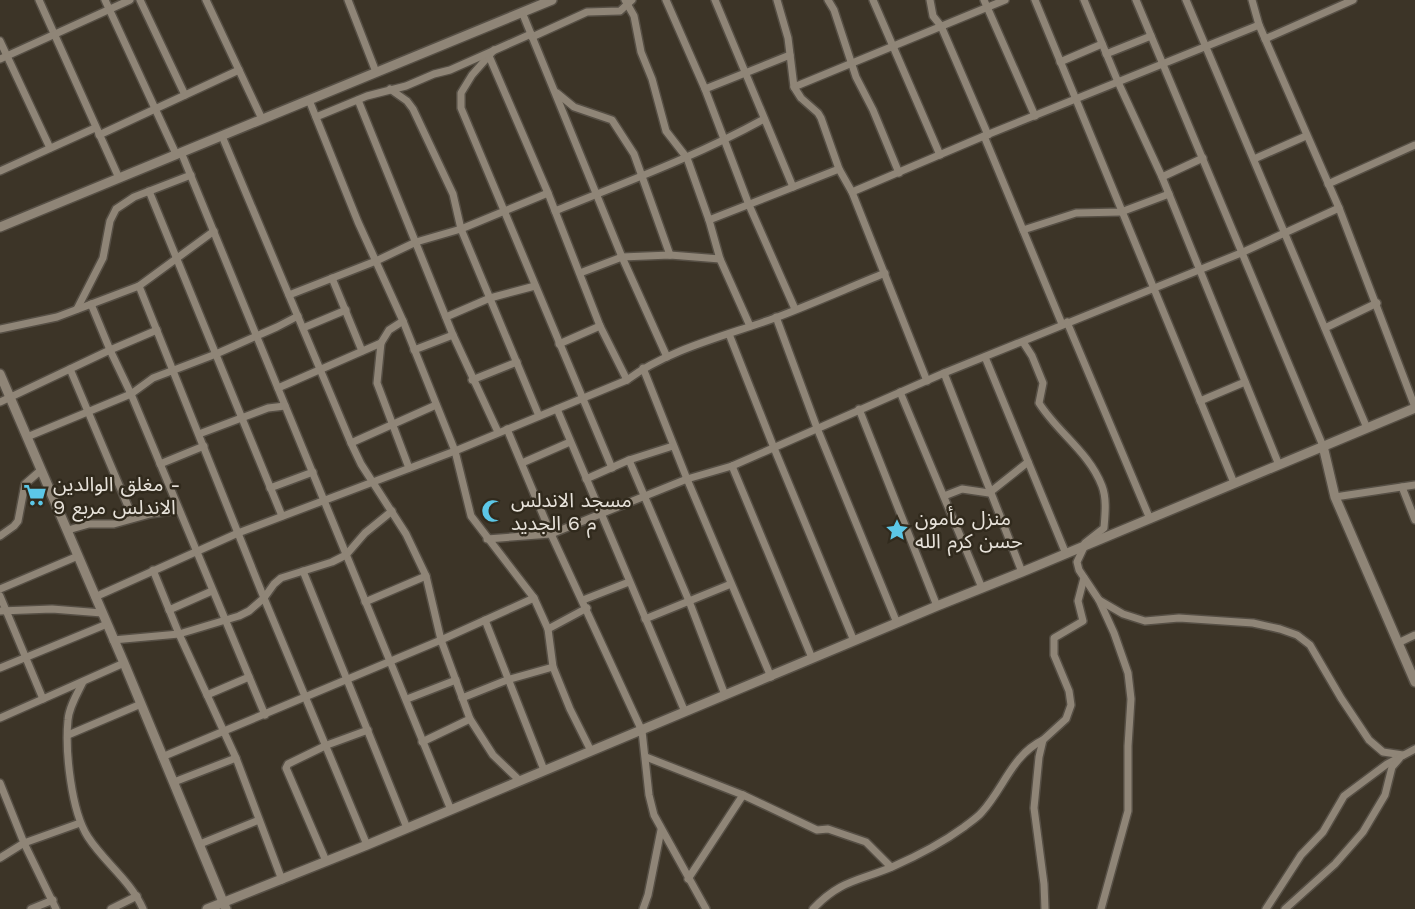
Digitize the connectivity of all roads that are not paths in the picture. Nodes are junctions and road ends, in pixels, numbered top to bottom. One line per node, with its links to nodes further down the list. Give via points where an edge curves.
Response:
1 (39, 0): 27 (street)
2 (105, 0): 23 (street)
3 (130, 0): 23 (street)
4 (140, 0): 50 (street)
5 (206, 0): 42 (street)
6 (348, 0): 43 (street)
7 (552, 0): 24 (street)
8 (666, 0): 47 (street)
9 (715, 0): 44 (street)
10 (777, 0): 37 (street)
11 (828, 0): 40 (street)
12 (873, 0): 34 (street)
13 (930, 0): 26 (street, via 933,16)
14 (1005, 0): 22 (street)
15 (1035, 0): 39 (street)
16 (1084, 0): 32 (street)
17 (1136, 0): 29 (street)
18 (1186, 0): 33 (street)
19 (1252, 0): 25 (street)
20 (1353, 0): 30 (street)
21 (628, 2): 28 (street, via 620,11 587,12); 68 (street, via 666,131)
22 (986, 4): 26 (street); 55 (street)
23 (109, 10): 27 (street); 54 (street)
24 (522, 12): 28 (street); 43 (street)
25 (1259, 25): 30 (street); 33 (street)
26 (941, 26): 34 (street); 60 (street)
27 (53, 34): 38 (street); 59 (street)
28 (532, 36): 35 (street); 49 (street)
29 (1151, 36): 36 (street); 41 (street)
30 (1265, 39): 62 (street)
31 (0, 41): 38 (street)
32 (1102, 44): 36 (street); 39 (street)
33 (1206, 46): 41 (street); 70 (street)
34 (892, 47): 40 (street); 67 (street)
35 (492, 53): 48 (street); 82 (street); 88 (street, via 472,75 460,99 463,115)
36 (1106, 54): 45 (street)
37 (790, 55): 44 (street); 46 (street)
38 (3, 57): 65 (street)
39 (1060, 62): 53 (street)
40 (850, 63): 46 (street); 73 (street)
41 (1163, 63): 45 (street); 69 (street)
42 (239, 70): 50 (street); 57 (street)
43 (376, 72): 51 (street)
44 (745, 73): 47 (street); 58 (street)
45 (1118, 82): 53 (street); 76 (street)
46 (794, 87): 71 (street, via 821,118)
47 (705, 89): 63 (street)
48 (390, 90): 52 (street); 92 (street, via 413,109 453,194)
49 (555, 91): 75 (street, via 574,107 612,120 634,154); 83 (street)
50 (185, 95): 54 (street)
51 (309, 100): 56 (street); 57 (street)
52 (358, 100): 56 (street); 96 (street)
53 (1076, 100): 55 (street); 89 (street)
54 (155, 109): 59 (street); 66 (street)
55 (1035, 116): 60 (street)
56 (316, 117): 102 (street)
57 (262, 119): 61 (street)
58 (764, 119): 63 (street); 79 (street)
59 (97, 132): 65 (street); 77 (street)
60 (986, 135): 67 (street); 93 (street)
61 (222, 136): 66 (street); 110 (street)
62 (1306, 136): 70 (street); 78 (street)
63 (725, 141): 68 (street); 85 (street)
64 (1415, 146): 78 (street)
65 (50, 148): 72 (street)
66 (179, 153): 74 (street); 77 (street)
67 (940, 155): 73 (street)
68 (687, 158): 75 (street); 90 (street)
69 (1203, 158): 76 (street); 97 (street)
70 (1254, 159): 95 (street)
71 (839, 169): 79 (street); 81 (street)
72 (0, 171)
73 (899, 173): 81 (street)
74 (191, 175): 80 (street); 94 (street)
75 (641, 177): 83 (street); 98 (street)
76 (1162, 177): 84 (street)
77 (119, 178): 91 (street)
78 (1328, 184): 86 (street)
79 (793, 187): 85 (street)
80 (148, 191): 99 (street); 114 (street, via 112,214 103,258)
81 (852, 192): 105 (street)
82 (548, 193): 87 (street); 88 (street)
83 (598, 194): 87 (street); 100 (street)
84 (1169, 194): 89 (street); 103 (street)
85 (749, 205): 90 (street); 115 (street)
86 (1339, 208): 95 (street); 112 (street)
87 (555, 211): 104 (street)
88 (504, 212): 92 (street); 108 (street)
89 (1121, 212): 93 (street, via 1076,213); 109 (street)
90 (709, 220): 101 (street)
91 (0, 226)
92 (461, 229): 96 (street); 111 (street)
93 (1023, 230): 121 (street)
94 (214, 231): 99 (street); 130 (street)
95 (1285, 234): 97 (street); 125 (street)
96 (416, 242): 102 (street); 118 (street)
97 (1241, 253): 103 (street); 177 (street)
98 (670, 255): 100 (street); 101 (street)
99 (176, 257): 107 (street); 137 (street)
100 (622, 257): 104 (street); 138 (street)
101 (720, 259): 123 (street)
102 (376, 261): 106 (street); 120 (street)
103 (1199, 270): 109 (street); 150 (street)
104 (580, 273): 122 (street)
105 (885, 273): 115 (street); 149 (street)
106 (332, 278): 110 (street); 116 (street)
107 (139, 286): 113 (street); 127 (street)
108 (535, 286): 111 (street); 133 (street)
109 (1155, 288): 121 (street); 156 (street)
110 (289, 295): 117 (street)
111 (490, 298): 118 (street); 140 (street)
112 (1377, 303): 125 (street); 161 (street)
113 (91, 304): 114 (street); 134 (street)
114 (77, 309): 126 (street)
115 (795, 309): 119 (street)
116 (346, 310): 124 (street); 136 (street)
117 (298, 316): 124 (street); 130 (street)
118 (446, 317): 129 (street)
119 (776, 317): 123 (street); 167 (street)
120 (403, 321): 132 (street, via 389,330); 135 (street)
121 (1064, 323): 131 (street); 207 (street)
122 (600, 326): 133 (street); 148 (street)
123 (750, 326): 128 (street)
124 (303, 328): 144 (street)
125 (1324, 328): 168 (street)
126 (0, 329)
127 (157, 330): 134 (street); 143 (street)
128 (729, 333): 138 (street); 178 (street)
129 (453, 335): 135 (street); 147 (street)
130 (257, 337): 137 (street); 151 (street)
131 (1023, 342): 139 (street); 214 (street, via 1043,383 1040,403 1093,468 1102,486 1104,528)
132 (381, 343): 136 (street); 166 (street, via 377,383)
133 (559, 344): 155 (street)
134 (110, 350): 142 (street); 153 (street)
135 (414, 350): 158 (street)
136 (362, 351): 144 (street)
137 (216, 354): 143 (street); 165 (street)
138 (667, 357): 141 (street)
139 (985, 357): 145 (street); 181 (street)
140 (517, 362): 147 (street); 164 (street)
141 (643, 368): 148 (street); 176 (street)
142 (70, 369): 154 (street); 163 (street)
143 (173, 370): 153 (street); 171 (street)
144 (321, 370): 151 (street); 174 (street)
145 (944, 373): 149 (street); 197 (street)
146 (0, 374): 154 (street)
147 (472, 380): 170 (street)
148 (627, 380): 155 (street)
149 (927, 381): 152 (street)
150 (1245, 382): 156 (street); 184 (street)
151 (278, 388): 159 (street)
152 (900, 392): 162 (street); 198 (street)
153 (131, 394): 163 (street); 183 (street)
154 (10, 397): 157 (street); 172 (street)
155 (582, 398): 160 (street); 187 (street)
156 (1200, 401): 193 (street)
157 (0, 402)
158 (436, 405): 166 (street); 179 (street)
159 (285, 406): 165 (street); 189 (street)
160 (557, 408): 164 (street); 173 (street)
161 (1415, 408): 168 (street)
162 (859, 409): 167 (street); 237 (street)
163 (89, 411): 172 (street); 206 (street)
164 (539, 416): 169 (street)
165 (241, 417): 171 (street); 195 (street)
166 (393, 424): 174 (street); 186 (street)
167 (817, 428): 178 (street); 245 (street)
168 (1366, 428): 177 (street)
169 (507, 429): 170 (street); 182 (street)
170 (498, 432): 179 (street)
171 (199, 434): 175 (street)
172 (27, 436): 188 (street)
173 (570, 441): 182 (street); 190 (street)
174 (351, 443): 192 (street)
175 (204, 446): 183 (street); 210 (street)
176 (673, 446): 180 (street); 191 (street)
177 (1323, 446): 184 (street); 200 (street)
178 (774, 448): 185 (street); 252 (street)
179 (454, 451): 186 (street); 213 (street, via 471,516)
180 (629, 460): 187 (street); 199 (street)
181 (1028, 462): 197 (street); 216 (street)
182 (522, 463): 211 (street)
183 (160, 464): 202 (street)
184 (1279, 465): 193 (street)
185 (732, 466): 191 (street); 255 (street)
186 (409, 468): 192 (street)
187 (612, 468): 190 (street)
188 (41, 470): 209 (street); 212 (street, via 25,484 18,521)
189 (312, 472): 195 (street); 201 (street)
190 (586, 479): 204 (street)
191 (687, 480): 199 (street); 225 (street)
192 (374, 481): 201 (street); 203 (street)
193 (1234, 483): 207 (street)
194 (1415, 485): 196 (street)
195 (270, 488): 205 (street)
196 (1402, 488): 200 (street); 208 (street)
197 (990, 493): 198 (street, via 962,489); 221 (street)
198 (944, 496): 226 (street)
199 (644, 497): 204 (street); 235 (street)
200 (1335, 497): 253 (street)
201 (323, 500): 205 (street); 217 (street)
202 (179, 510): 206 (street); 215 (street)
203 (392, 511): 217 (street); 222 (street)
204 (600, 514): 211 (street); 224 (street)
205 (282, 516): 210 (street)
206 (133, 518): 209 (street)
207 (1150, 519): 214 (street)
208 (1415, 520)
209 (68, 530): 218 (street)
210 (238, 533): 215 (street); 231 (street)
211 (551, 534): 213 (street); 233 (street)
212 (0, 536)
213 (487, 539): 232 (street)
214 (1080, 548): 216 (street); 223 (street, via 1077,562)
215 (196, 553): 219 (street); 228 (street)
216 (1066, 554): 221 (street)
217 (345, 555): 220 (street); 236 (street)
218 (78, 556): 227 (street); 230 (street)
219 (153, 570): 230 (street); 240 (street)
220 (303, 571): 231 (street, via 281,578); 262 (street)
221 (1022, 572): 226 (street)
222 (426, 576): 236 (street); 251 (street)
223 (1084, 578): 234 (street); 282 (street, via 1078,601 1083,621 1054,638 1054,655 1069,691 1070,712)
224 (629, 582): 233 (street); 242 (street)
225 (731, 584): 235 (street); 261 (street)
226 (982, 588): 237 (street)
227 (0, 589)
228 (213, 591): 240 (street); 243 (street)
229 (0, 596): 239 (street)
230 (95, 597): 241 (street)
231 (264, 598): 243 (street, via 249,611); 269 (street)
232 (534, 598): 244 (street); 247 (street)
233 (583, 600): 238 (street)
234 (1099, 600): 287 (street, via 1145,621 1179,618 1253,623 1297,635 1310,645 1369,740 1383,752); 322 (street, via 1122,654 1131,699 1128,811)
235 (689, 601): 242 (street); 268 (street)
236 (364, 602): 256 (street)
237 (937, 606): 245 (street)
238 (587, 608): 247 (street); 280 (street)
239 (3, 610): 241 (street); 254 (street)
240 (169, 610): 248 (street)
241 (102, 614): 246 (street)
242 (645, 619): 274 (street)
243 (225, 620): 248 (street); 260 (street)
244 (485, 620): 251 (street); 264 (street)
245 (897, 623): 252 (street)
246 (107, 624): 250 (street); 254 (street)
247 (548, 629): 258 (street)
248 (179, 634): 250 (street); 267 (street)
249 (1415, 635): 253 (street)
250 (113, 640): 257 (street)
251 (441, 640): 256 (street); 263 (street)
252 (854, 641): 255 (street)
253 (1398, 643): 266 (street)
254 (25, 657): 259 (street); 271 (street)
255 (812, 658): 261 (street)
256 (389, 661): 262 (street); 272 (street)
257 (124, 663): 265 (street); 273 (street)
258 (553, 667): 264 (street); 286 (street)
259 (0, 668)
260 (249, 677): 267 (street); 275 (street)
261 (771, 677): 268 (street)
262 (348, 680): 269 (street); 278 (street)
263 (456, 680): 270 (street); 272 (street)
264 (507, 680): 270 (street); 291 (street)
265 (83, 682): 271 (street); 281 (street, via 71,707)
266 (1415, 682)
267 (207, 694): 279 (street)
268 (725, 696): 274 (street)
269 (306, 697): 275 (street); 284 (street)
270 (462, 698): 277 (street)
271 (43, 699): 276 (street)
272 (406, 699): 283 (street)
273 (141, 704): 281 (street); 288 (street)
274 (685, 712): 280 (street)
275 (265, 715): 279 (street)
276 (0, 718)
277 (470, 719): 283 (street); 293 (street, via 494,755)
278 (368, 730): 284 (street); 300 (street)
279 (223, 731): 288 (street); 290 (street)
280 (642, 731): 286 (street); 289 (street)
281 (68, 735): 299 (street, via 70,779)
282 (1043, 740): 307 (street, via 1023,754 981,813 948,838); 321 (street, via 1035,808)
283 (422, 742): 297 (street)
284 (327, 745): 304 (street); 306 (street, via 286,768)
285 (1415, 749): 287 (street)
286 (591, 751): 291 (street)
287 (1403, 755): 323 (street, via 1344,796 1323,832 1301,855); 324 (street, via 1392,767 1385,795 1363,832 1335,864)
288 (162, 757): 292 (street)
289 (646, 757): 296 (street); 301 (street, via 649,795)
290 (236, 758): 292 (street); 298 (street)
291 (544, 770): 293 (street)
292 (174, 782): 303 (street)
293 (520, 782): 297 (street)
294 (0, 783): 295 (street)
295 (2, 792): 302 (street)
296 (743, 795): 307 (street, via 817,830 828,829 866,842); 308 (street)
297 (450, 810): 300 (street)
298 (259, 820): 303 (street); 309 (street)
299 (80, 823): 302 (street); 310 (street)
300 (407, 828): 304 (street)
301 (661, 830): 308 (street); 318 (street)
302 (24, 843): 305 (street); 311 (street)
303 (200, 844): 312 (street)
304 (367, 845): 306 (street)
305 (0, 858)
306 (326, 861): 309 (street)
307 (891, 867): 320 (street, via 837,887)
308 (688, 879): 319 (street)
309 (282, 880): 312 (street)
310 (137, 896): 315 (street); 316 (street)
311 (52, 900): 313 (street); 314 (street)
312 (225, 906): 317 (street)
313 (31, 909)
314 (56, 909)
315 (111, 909)
316 (143, 909)
317 (207, 909)
318 (644, 909)
319 (706, 909)
320 (813, 909)
321 (1045, 909)
322 (1101, 909)
323 (1266, 909)
324 (1285, 909)

